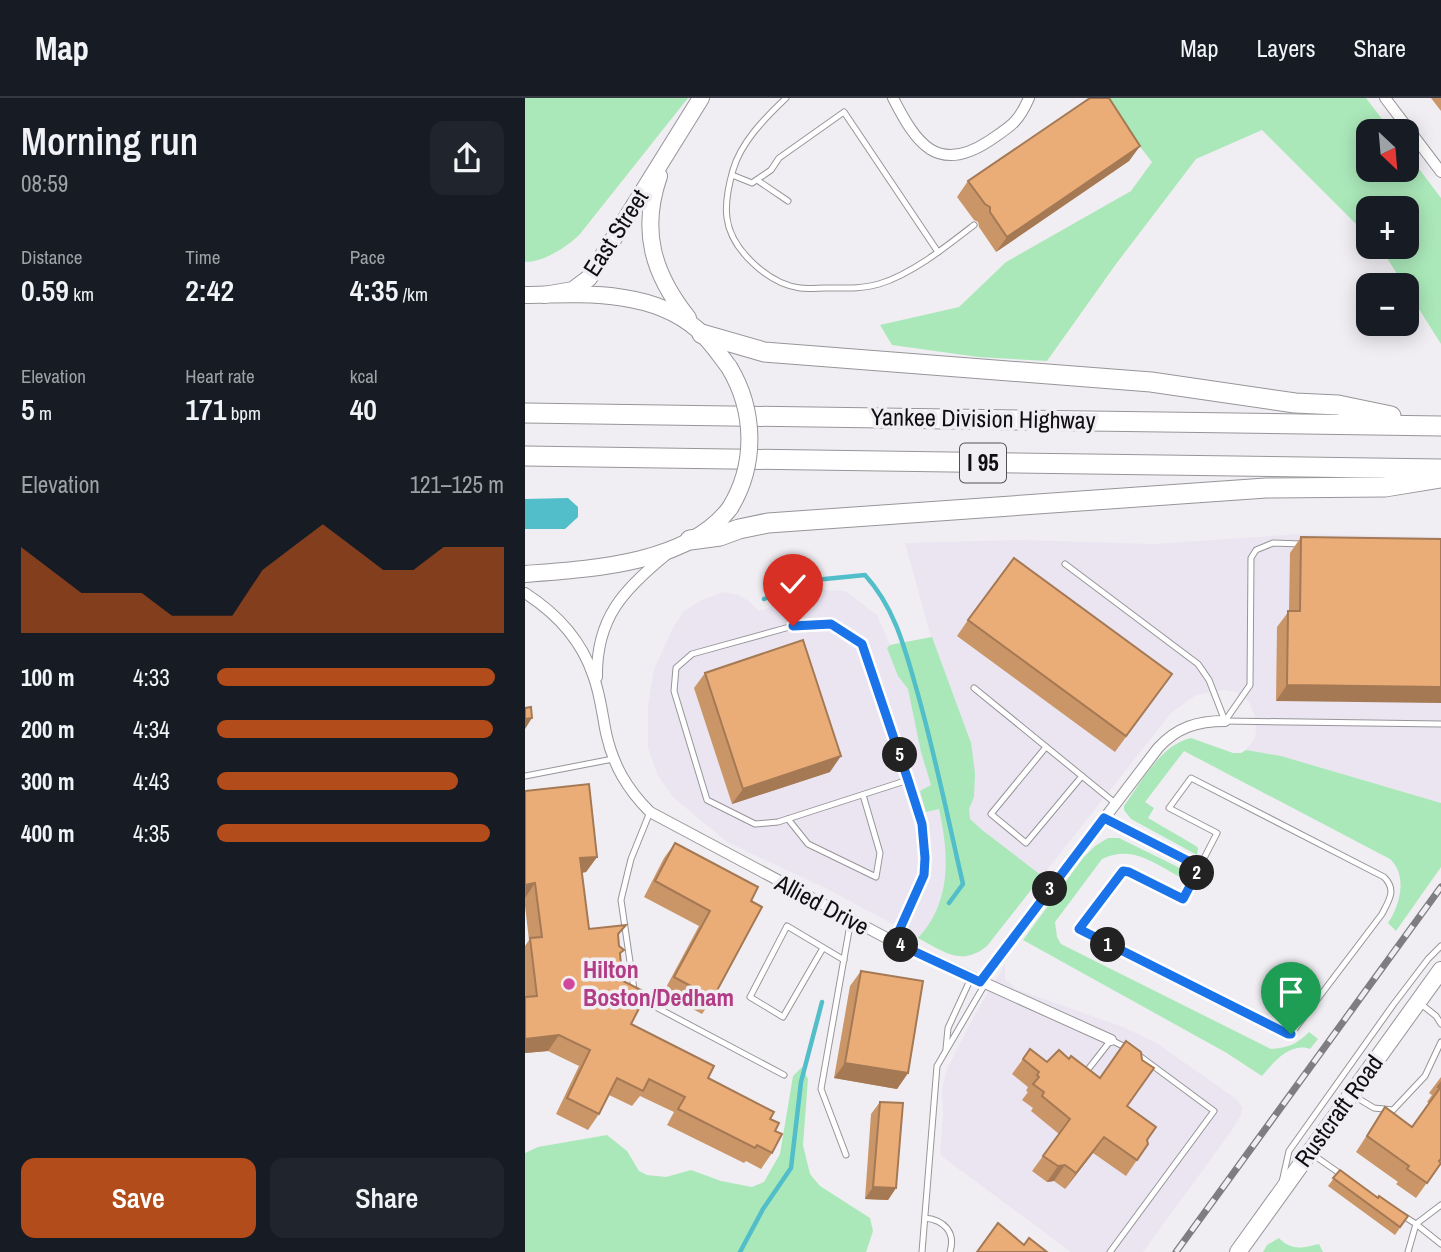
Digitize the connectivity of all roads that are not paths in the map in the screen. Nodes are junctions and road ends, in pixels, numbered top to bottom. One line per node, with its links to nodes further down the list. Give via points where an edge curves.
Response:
1 (701, 98): 6 (main road, East Street)
2 (786, 98): 8 (lane, via 756,130)
3 (893, 98): 4 (street, via 924,146 954,157 1010,127)
4 (1029, 98)
5 (1385, 98): 7 (street)
6 (671, 148): 14 (main road, East Street, via 589,278 573,290); 15 (main road, East Street, via 651,205 651,243 663,281)
7 (1441, 172)
8 (732, 175): 9 (lane, via 752,183); 12 (lane, via 730,228 750,261 783,283 799,288 880,284)
9 (757, 180): 10 (lane); 12 (lane, via 844,112)
10 (788, 201)
11 (974, 225): 12 (lane)
12 (938, 252)
13 (525, 295): 14 (main road)
14 (544, 295): 15 (main road, via 638,300 668,311)
15 (699, 331): 17 (highway, via 764,352 1159,383 1338,405); 21 (main road, East Street, bridge, via 729,367 745,403 750,434 745,474 730,508 710,528)
16 (525, 412): 17 (highway, Yankee Division Highway / I 95)
17 (1439, 426)
18 (525, 456): 19 (highway, Yankee Division Highway / I 95)
19 (1441, 469)
20 (1441, 478): 21 (highway, via 1385,487 1266,488 768,523)
21 (683, 544): 24 (main road, via 602,565); 26 (street, Allied Drive, via 627,589 610,615 599,645)
22 (1312, 545): 28 (lane, via 1273,544 1256,550 1251,558 1250,685)
23 (1065, 564): 28 (lane, via 1198,664)
24 (525, 574)
25 (525, 593): 26 (street, Allied Drive, via 574,637)
26 (597, 687): 31 (street, Allied Drive)
27 (974, 688): 30 (lane)
28 (1225, 721): 29 (lane); 36 (street, via 1205,721 1168,737)
29 (1441, 724)
30 (1046, 747): 33 (lane); 33 (lane, via 991,814 1027,843)
31 (613, 759): 32 (lane); 37 (street, Allied Drive)
32 (525, 776)
33 (1081, 776): 36 (lane)
34 (908, 780): 35 (lane); 39 (lane, via 862,644 831,624 793,626 692,654 676,668 674,691 707,800 755,824); 42 (lane, via 922,824 924,875)
35 (863, 795): 39 (lane); 39 (lane, via 880,853 876,877 808,844)
36 (1115, 803): 38 (street)
37 (650, 813): 41 (street, Allied Drive); 53 (lane, via 621,900 635,996)
38 (1104, 818): 40 (lane); 47 (street)
39 (788, 819)
40 (1200, 867): 40 (lane, via 1183,899 1123,871 1079,929 1288,1034 1295,1031 1382,914 1391,895 1392,887 1384,877 1191,778 1169,808 1217,833)
41 (851, 919): 42 (street, Allied Drive); 45 (lane)
42 (894, 942): 47 (street, Allied Drive)
43 (1441, 946): 59 (lane, via 1289,1151)
44 (823, 948): 44 (lane, via 787,926 750,997 783,1017); 45 (lane)
45 (844, 960): 57 (lane, via 821,1089)
46 (1441, 970): 48 (main road, Rustcraft Road)
47 (979, 982): 50 (street, Allied Drive); 52 (lane, via 962,1027); 52 (lane, via 948,1028)
48 (1418, 1002): 49 (lane); 55 (main road, Rustcraft Road)
49 (1441, 1024)
50 (1111, 1040): 54 (lane); 67 (lane, via 1214,1111)
51 (1441, 1042): 55 (lane, via 1425,1076 1394,1110 1374,1108)
52 (946, 1048): 62 (lane, via 935,1078)
53 (784, 1075)
54 (1082, 1077)
55 (1351, 1095): 56 (main road, Rustcraft Road)
56 (1310, 1153): 58 (lane); 59 (main road, Rustcraft Road)
57 (846, 1155)
58 (1346, 1178)
59 (1281, 1193): 68 (main road, Rustcraft Road)
60 (1441, 1205): 63 (lane)
61 (1392, 1209): 63 (lane)
62 (925, 1218): 65 (lane); 66 (lane, via 946,1226 952,1239)
63 (1416, 1224): 64 (lane); 69 (lane)
64 (1441, 1244)
65 (922, 1252)
66 (950, 1252)
67 (1110, 1252)
68 (1238, 1252)
69 (1408, 1252)

